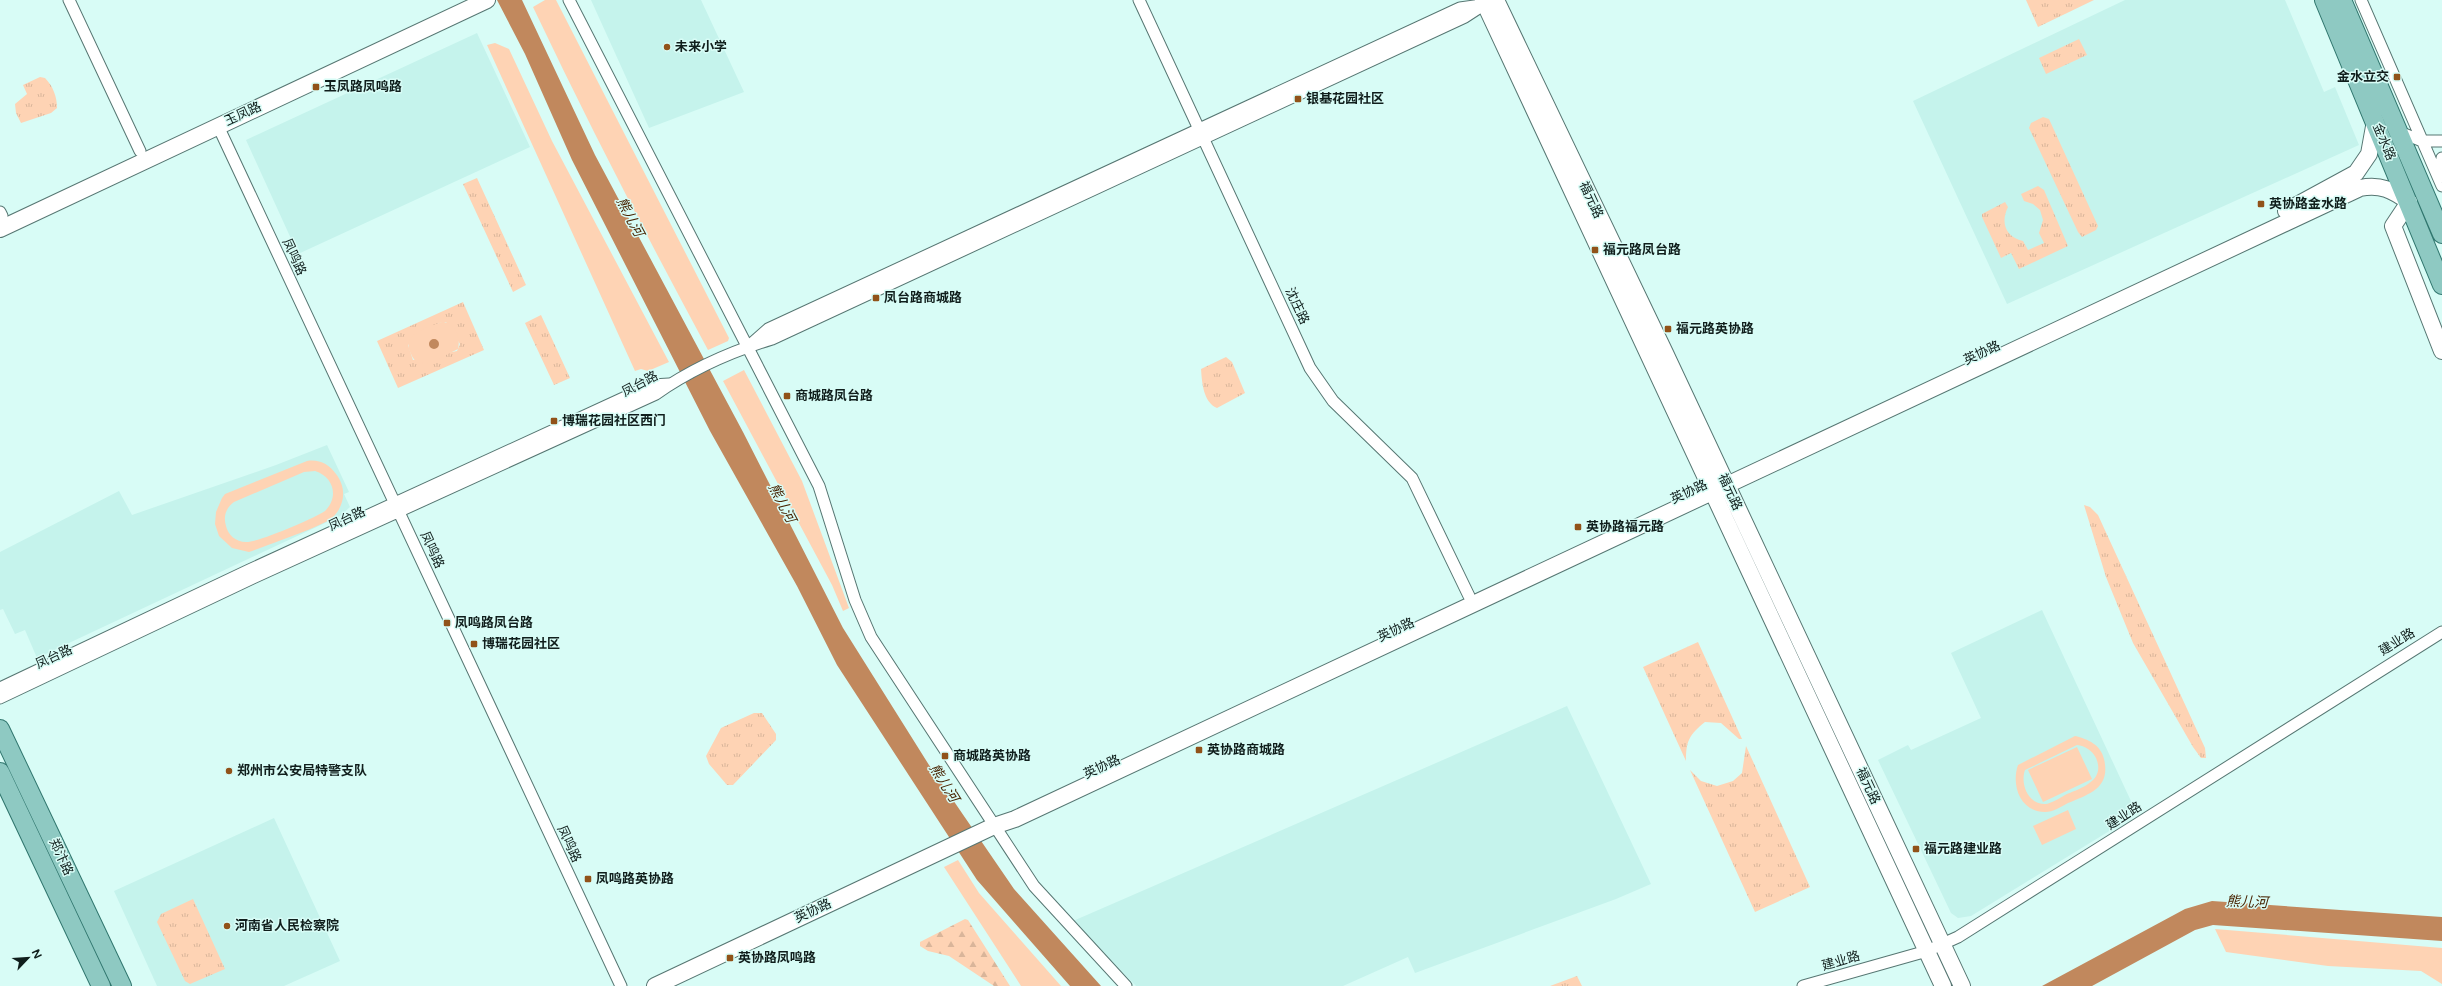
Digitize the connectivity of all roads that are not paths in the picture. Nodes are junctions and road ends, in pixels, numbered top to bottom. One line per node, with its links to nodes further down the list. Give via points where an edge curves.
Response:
1 (68, 0): 16 (street)
2 (461, 0): 16 (street, 玉凤路)
3 (569, 0): 24 (street)
4 (1139, 0): 13 (street, 沈庄路)
5 (2324, 0): 10 (main road, 金水路)
6 (2342, 0): 12 (main road, 金水路)
7 (2361, 0): 14 (street)
8 (484, 1): 11 (street, 玉凤路)
9 (1488, 1): 13 (street, via 1460,8); 26 (street, 福元路); 27 (street, 福元路)
10 (2375, 121): 19 (main road, 金水路); 26 (street, 英协路, via 2369,154 2362,166 2348,178 2298,205)
11 (218, 126): 21 (street, 玉凤路); 28 (street, 凤鸣路)
12 (2397, 131): 14 (street); 19 (main road, 金水路)
13 (1202, 133): 24 (street, via 768,329); 29 (street, 沈庄路, via 1310,368 1333,401 1412,478)
14 (2422, 141): 15 (street); 18 (street)
15 (2442, 141)
16 (140, 151): 21 (street, 玉凤路)
17 (2442, 158): 18 (street)
18 (2440, 182)
19 (2417, 199): 20 (main road); 22 (main road, 金水路); 23 (main road, 金水路); 25 (street, via 2393,226); 26 (street, 英协路, via 2372,186 2360,188)
20 (2442, 216)
21 (1, 219)
22 (2442, 234)
23 (2442, 285)
24 (748, 347): 28 (street, 凤台路, via 670,384 652,385); 35 (street, via 819,486 827,507 832,534 866,628)
25 (2442, 351)
26 (1725, 481): 27 (street, 英协路); 36 (street, 福元路)
27 (1710, 488): 29 (street, 英协路); 35 (street, 英协路, via 1286,693); 37 (street, 福元路)
28 (396, 507): 31 (street, 凤台路); 32 (street, 凤台路); 40 (street, 凤鸣路)
29 (1469, 596): 35 (street, 英协路, via 1011,809)
30 (2442, 632): 36 (street, 建业路, via 2104,846)
31 (0, 688)
32 (0, 698)
33 (0, 729): 39 (main road, 郑汴路)
34 (0, 772): 38 (main road, 郑汴路)
35 (990, 828): 41 (street, 英协路); 42 (street, via 1034,886)
36 (1942, 945): 37 (street, 建业路); 45 (street, 福元路)
37 (1927, 951): 43 (street, 建业路); 44 (street, 福元路)
38 (101, 986)
39 (122, 986)
40 (621, 986)
41 (655, 986)
42 (1126, 986)
43 (1803, 986)
44 (1943, 986)
45 (1962, 986)

